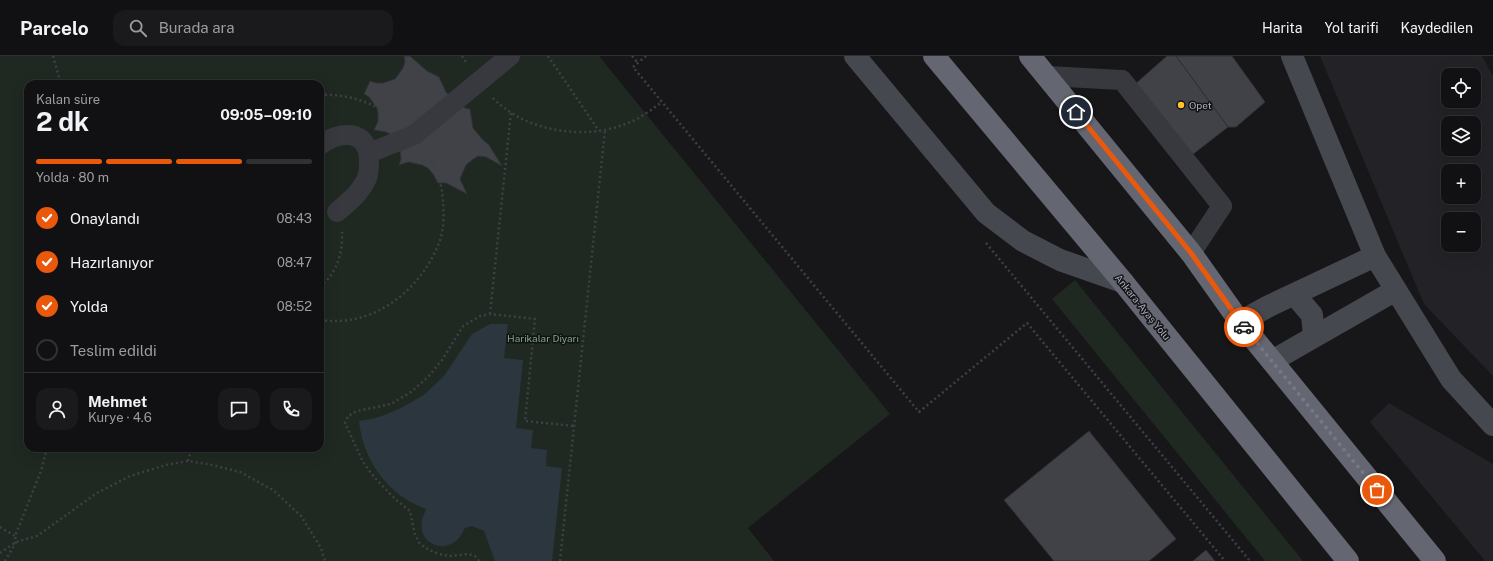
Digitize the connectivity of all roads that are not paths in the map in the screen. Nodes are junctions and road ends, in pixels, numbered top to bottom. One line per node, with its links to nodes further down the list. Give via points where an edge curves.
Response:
1 (510, 56): 8 (street, via 414,135)
2 (855, 56): 12 (street, via 986,213 1023,241 1060,260)
3 (934, 56): 12 (highway, Ankara-Ayaş Yolu)
4 (1030, 56): 6 (highway)
5 (1292, 56): 11 (street)
6 (1047, 76): 10 (highway); 10 (street, via 1122,80 1222,206)
7 (324, 142): 8 (street, via 341,134 354,135 364,142)
8 (369, 153): 9 (street, via 368,176 364,185)
9 (337, 212)
10 (1191, 253): 15 (highway)
11 (1375, 256): 13 (street); 14 (street)
12 (1123, 282): 19 (highway, Ankara-Ayaş Yolu)
13 (1396, 290): 16 (street); 18 (street, via 1451,379)
14 (1294, 294): 15 (street); 16 (street, via 1312,314)
15 (1240, 322): 17 (highway)
16 (1314, 336): 17 (street)
17 (1272, 361): 20 (highway)
18 (1493, 424)
19 (1348, 561)
20 (1435, 561)

